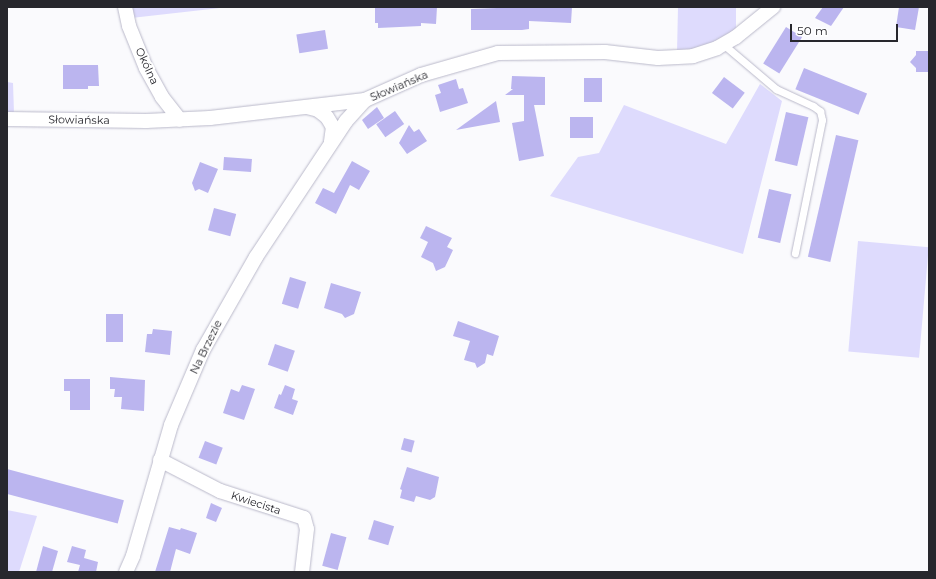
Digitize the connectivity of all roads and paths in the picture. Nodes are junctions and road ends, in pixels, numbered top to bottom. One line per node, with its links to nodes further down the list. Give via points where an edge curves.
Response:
1 (125, 7): 7 (street, Okólna, via 129,26 146,68 162,97)
2 (773, 7): 3 (street, Słowiańska)
3 (723, 44): 4 (street, Słowiańska, via 693,56 658,58 605,52 498,53 421,75); 9 (lane, via 776,89 820,111 822,120)
4 (365, 100): 5 (street, Słowiańska); 8 (street, Na Brzezie)
5 (306, 107): 7 (street, Słowiańska); 8 (street, via 318,110 327,117 333,127)
6 (7, 119): 7 (street, Słowiańska)
7 (180, 120)
8 (331, 142): 10 (street, Na Brzezie, via 256,257 203,350 171,425)
9 (796, 253)
10 (160, 460): 11 (street, Na Brzezie); 12 (street, Kwiecista, via 220,491 304,518 307,529)
11 (128, 569)
12 (302, 572)

